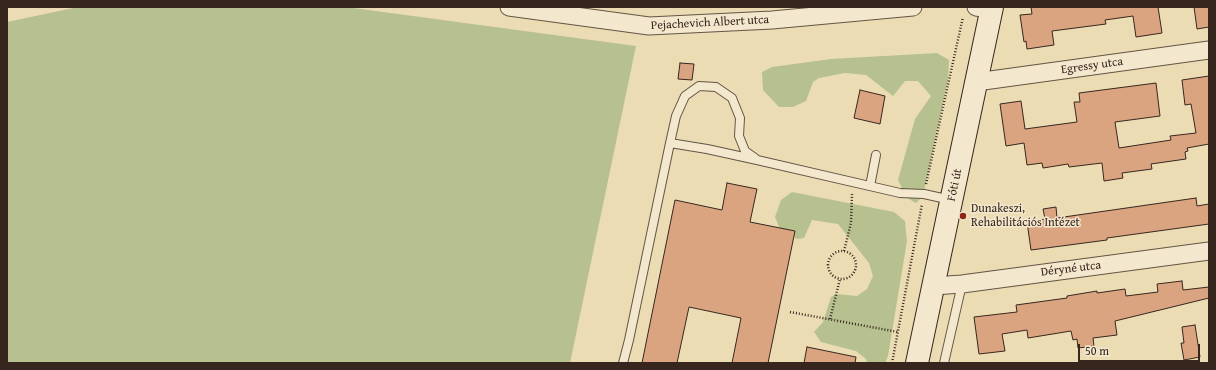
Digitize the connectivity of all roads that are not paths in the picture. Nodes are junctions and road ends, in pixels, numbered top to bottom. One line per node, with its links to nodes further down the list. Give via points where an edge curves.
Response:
1 (509, 7): 5 (street, Pejachevich Albert utca)
2 (913, 7): 4 (street, Pejachevich Albert utca)
3 (986, 8): 7 (main road, Fóti út)
4 (773, 14): 5 (street, Pejachevich Albert utca, via 649,26)
5 (622, 15)
6 (1209, 50): 7 (street, Egressy utca)
7 (976, 82): 12 (main road, Fóti út)
8 (670, 143): 10 (lane); 10 (lane, via 676,116 685,96 699,86 716,87 732,98 740,118 740,136 746,151); 16 (lane)
9 (876, 155): 11 (lane)
10 (757, 160): 11 (lane)
11 (870, 186): 12 (lane)
12 (952, 200): 15 (main road, Fóti út)
13 (1209, 251): 14 (street, Déryné utca)
14 (962, 284): 15 (street, Déryné utca); 18 (lane)
15 (933, 286): 17 (main road, Fóti út)
16 (622, 363)
17 (917, 363)
18 (944, 363)

